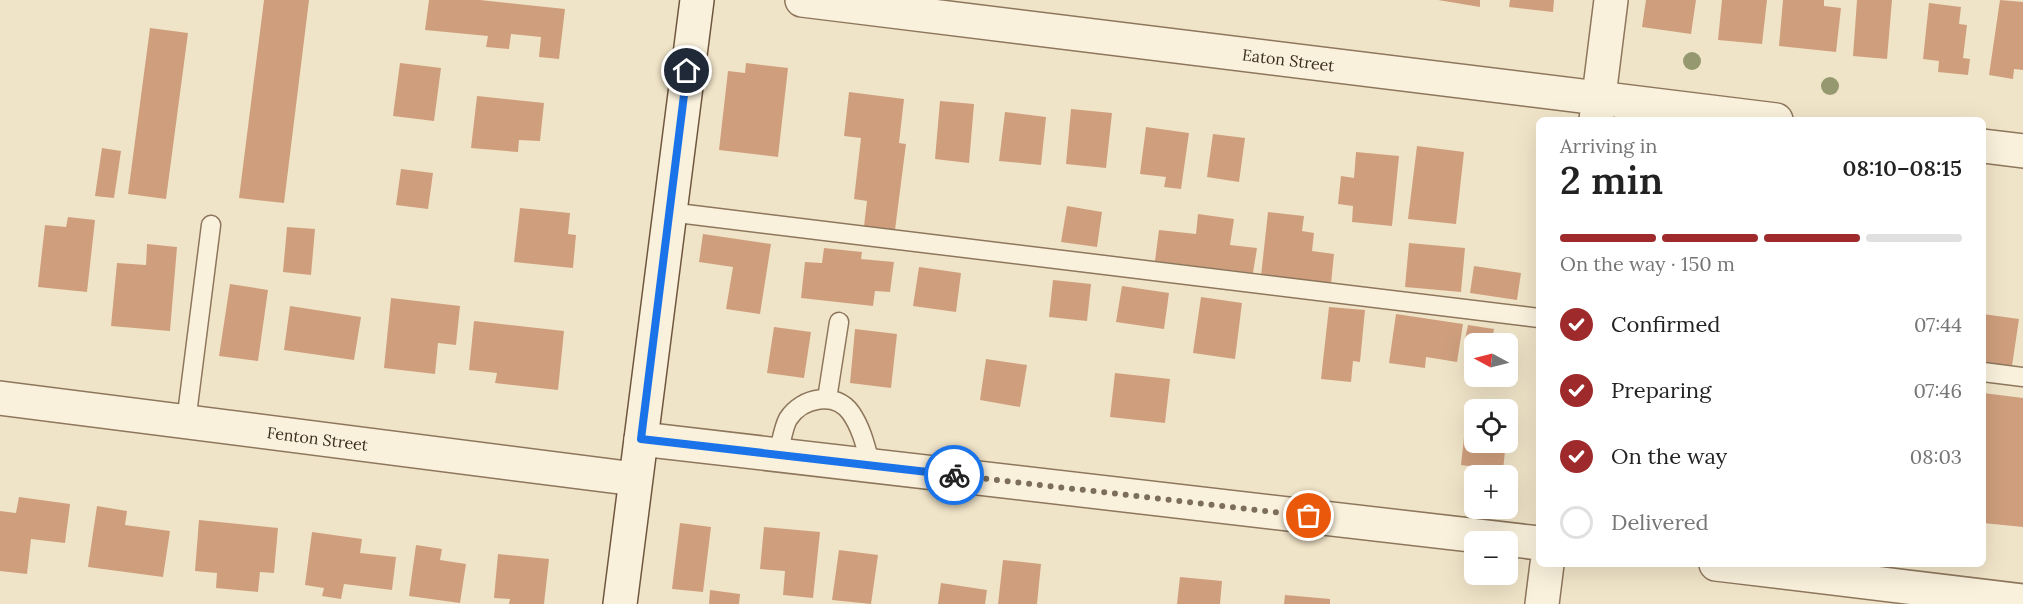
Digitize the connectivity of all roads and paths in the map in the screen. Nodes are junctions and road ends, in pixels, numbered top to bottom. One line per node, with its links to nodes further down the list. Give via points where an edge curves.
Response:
1 (697, 0): 8 (street)
2 (802, 0): 4 (street, Eaton Street)
3 (1611, 0): 4 (street)
4 (1598, 109): 5 (street, Eaton Street)
5 (1727, 117)
6 (1986, 146): 7 (street)
7 (2023, 151)
8 (669, 212): 10 (lane); 17 (street)
9 (211, 225): 16 (lane)
10 (1536, 318)
11 (839, 322): 15 (lane)
12 (1986, 372): 13 (lane)
13 (2023, 377)
14 (0, 398): 16 (street, Fenton Street)
15 (827, 399): 18 (lane, via 805,403 788,419); 19 (lane, via 839,401 851,412)
16 (186, 422): 20 (street, Fenton Street)
17 (641, 439): 18 (street); 20 (street)
18 (778, 455): 19 (street)
19 (871, 466): 21 (street)
20 (635, 479): 25 (street)
21 (1536, 543)
22 (1547, 567): 26 (street)
23 (1741, 567): 24 (street)
24 (2023, 601)
25 (620, 604)
26 (1542, 604)

